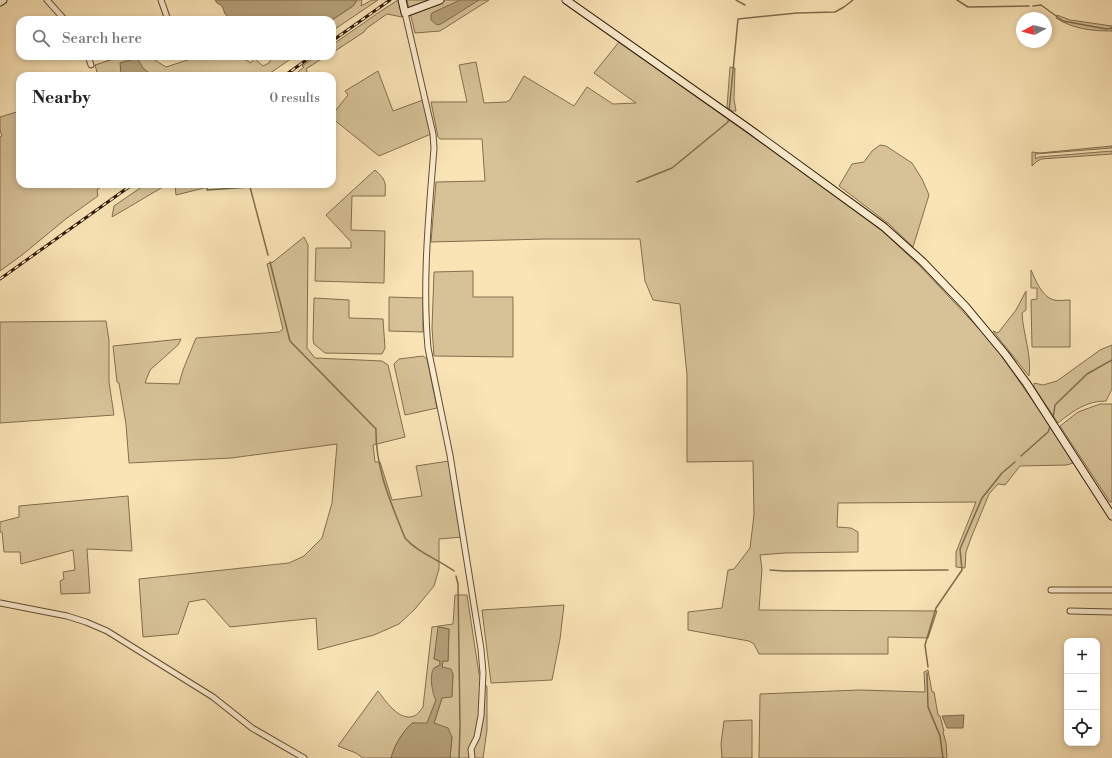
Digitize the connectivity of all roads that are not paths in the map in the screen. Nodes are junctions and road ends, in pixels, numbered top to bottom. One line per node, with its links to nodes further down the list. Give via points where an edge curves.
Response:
1 (3, 0): 7 (street)
2 (47, 0): 9 (street)
3 (161, 0): 10 (street)
4 (402, 0): 8 (street)
5 (440, 0): 8 (street)
6 (566, 0): 13 (street, via 884,227 923,262 966,307 1005,354 1055,426)
7 (0, 2)
8 (405, 13): 20 (street, via 434,148 427,244 428,348 450,455 481,649 481,716 471,749)
9 (61, 16)
10 (167, 16)
11 (89, 60): 12 (street)
12 (91, 65)
13 (1112, 516)
14 (1051, 590): 15 (street)
15 (1112, 590)
16 (0, 603): 19 (street, via 66,616 107,631 213,697 252,728)
17 (1070, 611): 18 (street)
18 (1112, 612)
19 (304, 758)
20 (472, 758)

